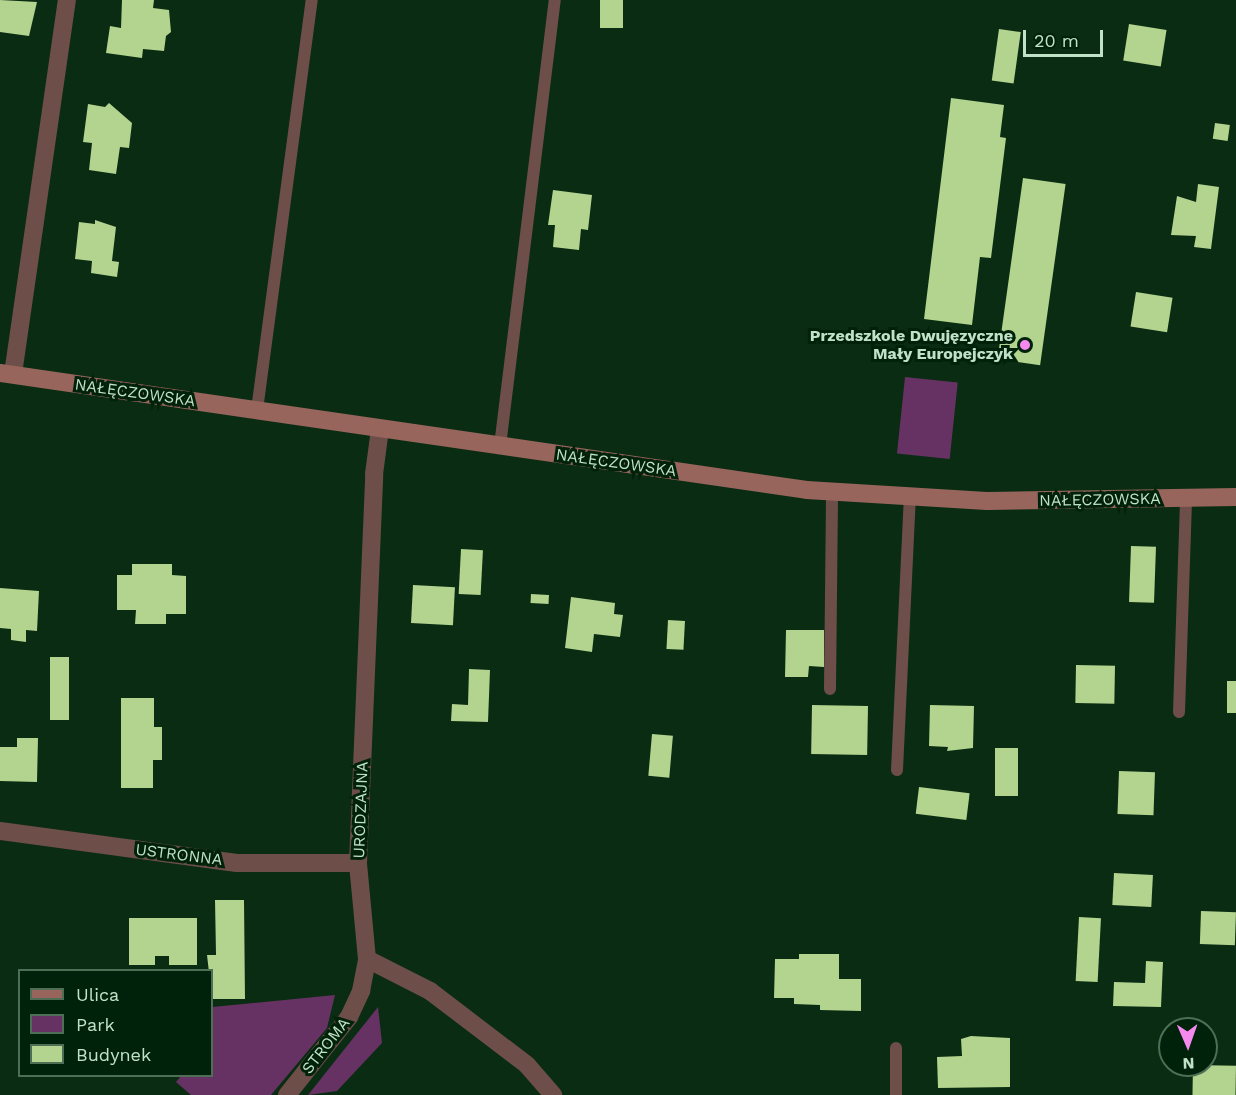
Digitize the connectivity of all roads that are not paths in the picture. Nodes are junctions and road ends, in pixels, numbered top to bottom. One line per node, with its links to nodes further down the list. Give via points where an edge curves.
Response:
1 (67, 0): 4 (street)
2 (312, 0): 5 (lane)
3 (555, 0): 7 (lane)
4 (6, 374): 5 (main road, NAŁĘCZOWSKA)
5 (257, 410): 6 (main road, NAŁĘCZOWSKA)
6 (380, 429): 7 (main road, NAŁĘCZOWSKA); 16 (street, URODZAJNA, via 374,474)
7 (500, 446): 8 (main road, NAŁĘCZOWSKA)
8 (832, 492): 10 (main road, NAŁĘCZOWSKA); 12 (lane)
9 (1236, 497): 11 (main road, NAŁĘCZOWSKA)
10 (910, 498): 11 (main road, NAŁĘCZOWSKA, via 1044,502); 14 (lane)
11 (1186, 499): 13 (lane)
12 (830, 688)
13 (1179, 712)
14 (897, 770)
15 (0, 831): 16 (street, USTRONNA, via 237,863)
16 (358, 863): 17 (street, URODZAJNA)
17 (367, 959): 19 (street, STROMA, via 361,992 349,1017); 20 (street, via 430,991 527,1065)
18 (896, 1048): 21 (lane)
19 (287, 1095)
20 (553, 1095)
21 (896, 1095)

